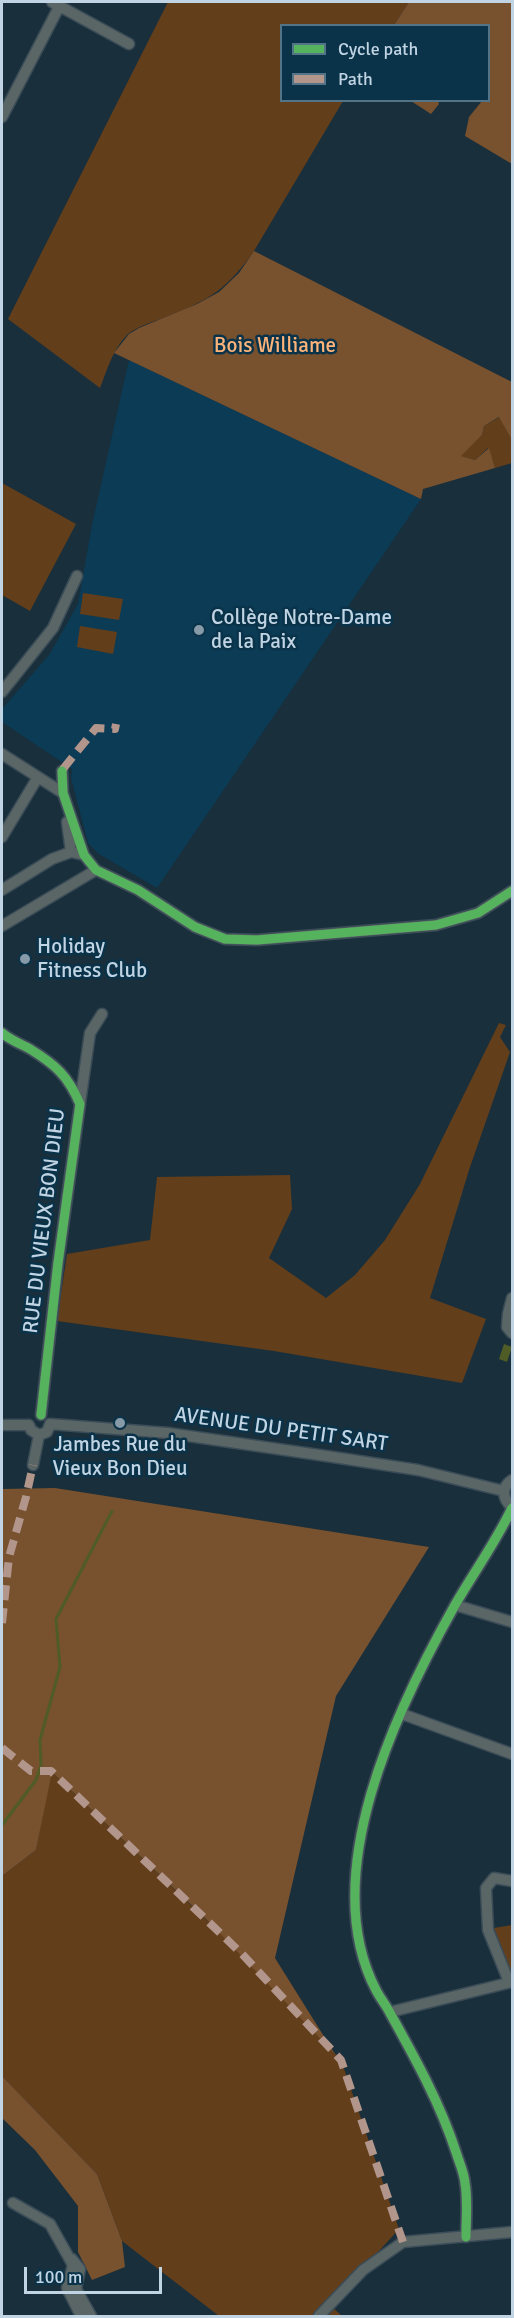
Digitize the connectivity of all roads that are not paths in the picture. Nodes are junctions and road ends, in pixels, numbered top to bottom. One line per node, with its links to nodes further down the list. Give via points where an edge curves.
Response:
1 (56, 3): 2 (street); 3 (street)
2 (129, 44)
3 (2, 117)
4 (77, 576): 5 (street, via 53,628)
5 (2, 692)
6 (2, 754): 8 (street)
7 (62, 771): 10 (street)
8 (38, 777): 9 (street); 11 (street)
9 (52, 786): 10 (street); 12 (street, via 61,799 70,830)
10 (63, 793): 13 (street)
11 (2, 837)
12 (71, 852): 13 (street); 15 (street, via 52,859)
13 (84, 855): 14 (street)
14 (96, 870): 16 (street, via 138,890 195,927 237,940 435,926 478,913); 17 (street)
15 (2, 890)
16 (513, 891)
17 (2, 926)
18 (102, 1014): 20 (street, via 90,1034)
19 (2, 1033): 20 (street, RUE DU VIEUX BON DIEU, via 60,1071 71,1083)
20 (80, 1104): 23 (street, RUE DU VIEUX BON DIEU)
21 (513, 1299): 22 (street, via 507,1327)
22 (513, 1333)
23 (41, 1415): 24 (street); 26 (street)
24 (50, 1424): 27 (street, via 47,1432); 30 (street, AVENUE DU PETIT SART, via 168,1434 333,1457 418,1470)
25 (2, 1425): 26 (street)
26 (29, 1425): 27 (street)
27 (39, 1435): 28 (street)
28 (33, 1465)
29 (513, 1480): 30 (street)
30 (504, 1491): 31 (street)
31 (513, 1507): 32 (street)
32 (455, 1605): 33 (street); 34 (street)
33 (513, 1622)
34 (402, 1714): 35 (street); 38 (street, via 375,1780 355,1872 355,1913 361,1951 375,1990)
35 (513, 1754)
36 (513, 1881): 37 (street, via 494,1878 486,1888 488,1930)
37 (511, 1982): 38 (street)
38 (390, 2012): 41 (street, via 449,2129 465,2183)
39 (13, 2203): 42 (street, via 50,2224)
40 (513, 2232): 41 (street)
41 (466, 2237): 45 (street, via 403,2242 363,2270)
42 (69, 2258): 43 (street, via 73,2265 67,2288); 44 (street, via 80,2269 76,2289)
43 (81, 2316)
44 (91, 2316)
45 (319, 2316)

